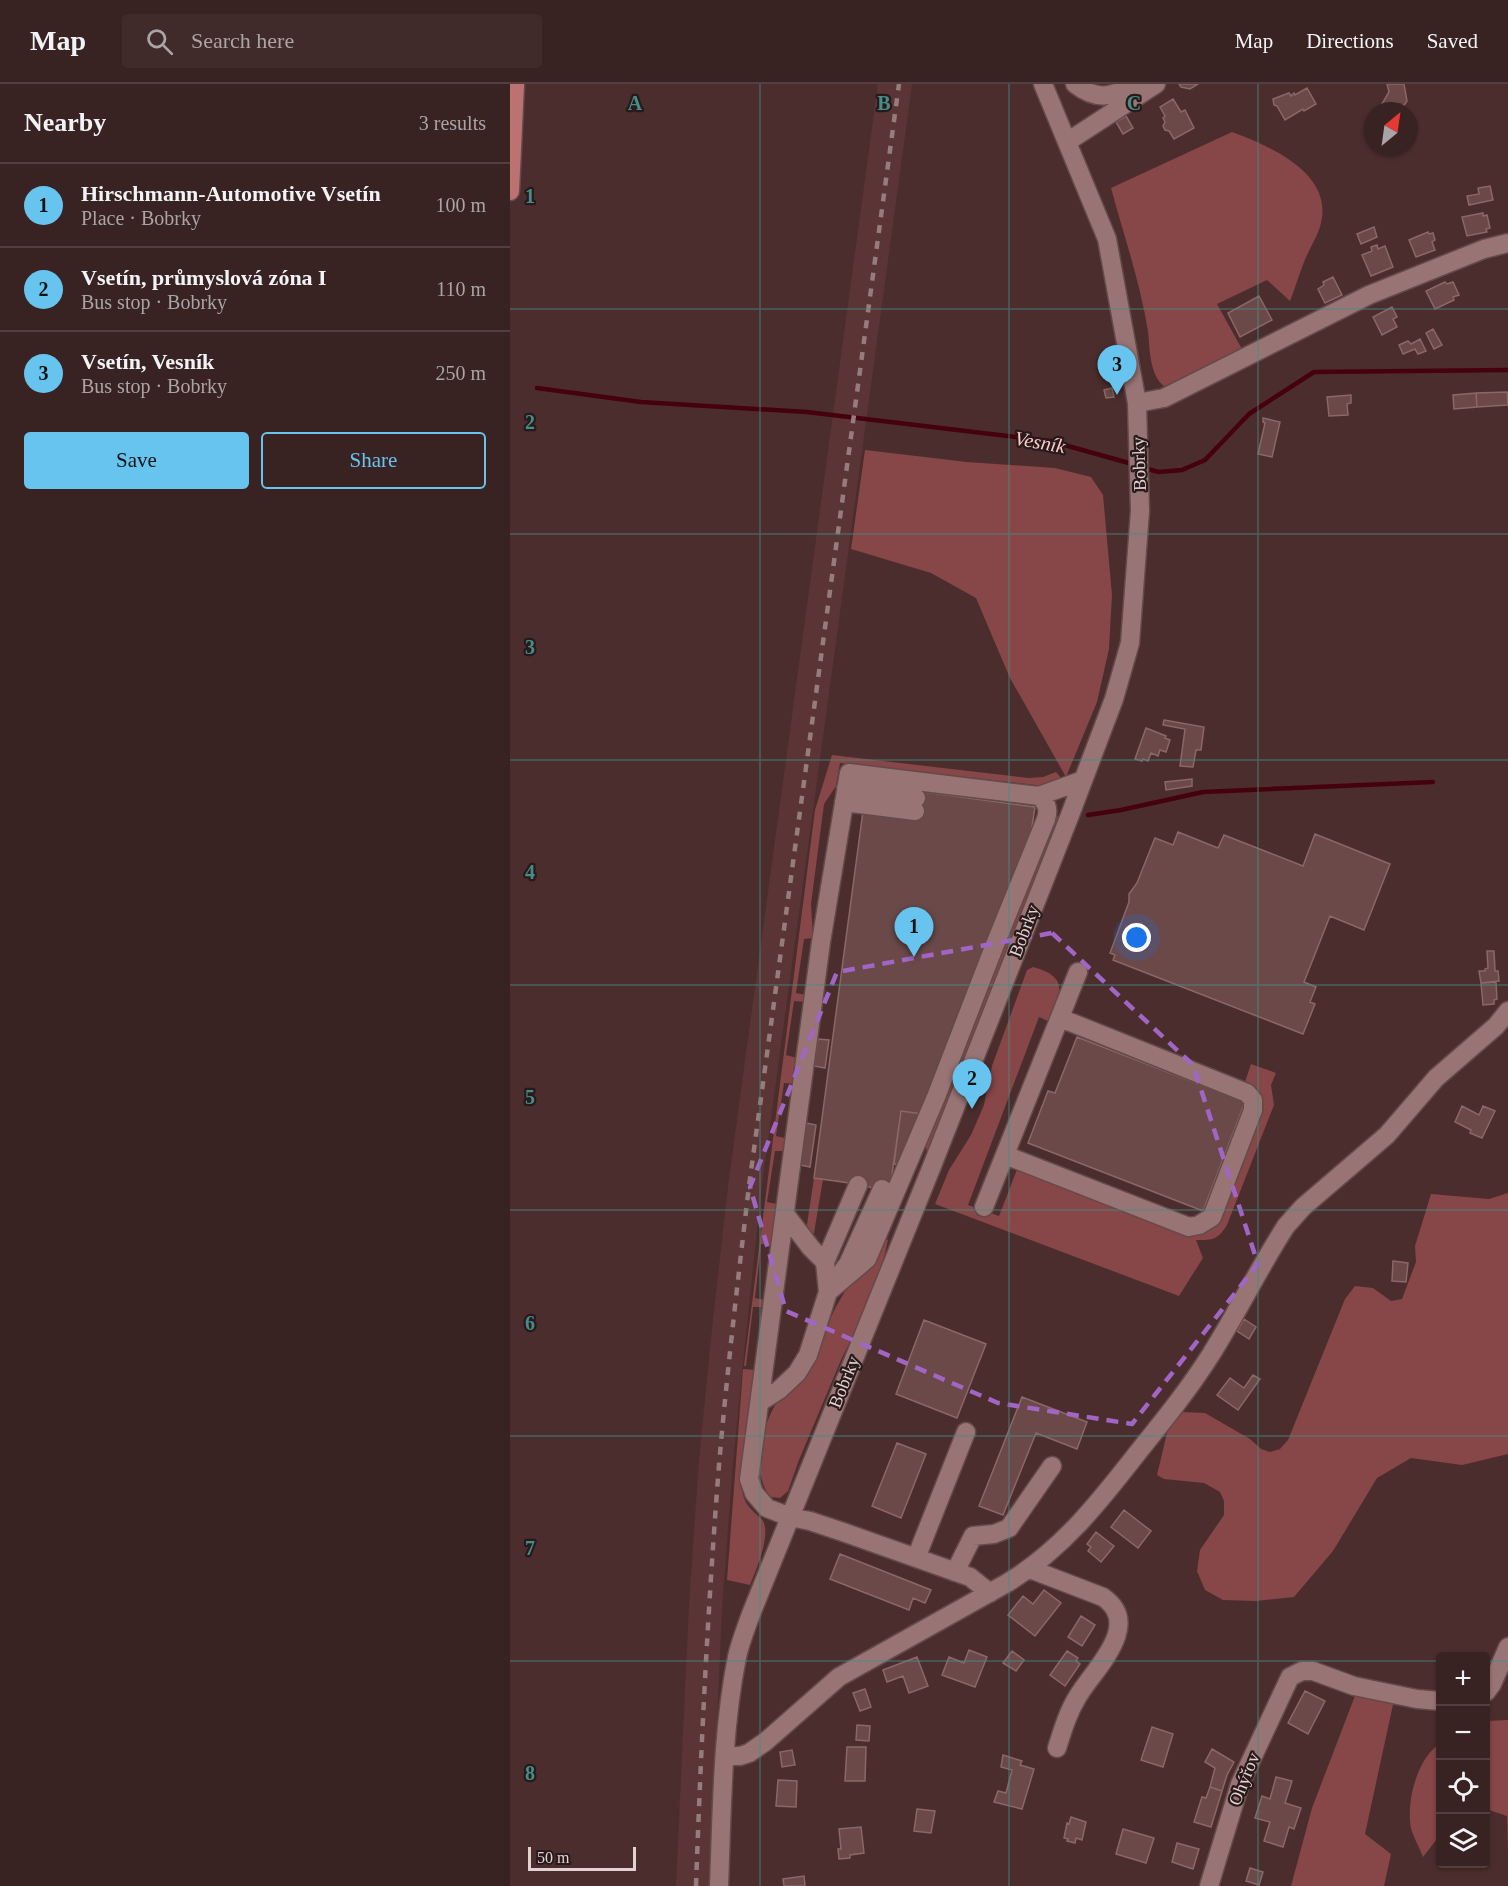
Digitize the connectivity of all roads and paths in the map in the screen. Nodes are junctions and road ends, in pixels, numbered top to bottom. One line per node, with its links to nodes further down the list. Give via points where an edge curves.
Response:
1 (515, 84): 7 (highway)
2 (1043, 84): 6 (street, Bobrky)
3 (1075, 84): 4 (street, via 1099,96)
4 (1139, 84)
5 (1156, 84): 6 (street)
6 (1067, 142): 9 (street, Bobrky, via 1107,238)
7 (510, 191)
8 (1508, 243): 9 (street, via 1369,295 1164,398)
9 (1137, 403): 10 (street, Bobrky, via 1140,511 1130,643 1114,699)
10 (1083, 780): 12 (street); 25 (street, Bobrky)
11 (846, 787): 12 (street); 13 (street); 19 (street)
12 (1039, 796): 21 (street, via 1048,810 1046,819 936,1097 867,1259)
13 (916, 805)
14 (1078, 972): 16 (street)
15 (1508, 1012): 27 (street, via 1436,1078 1387,1135 1303,1207 1272,1247 1209,1357 1177,1403 1080,1524)
16 (1060, 1018): 17 (street); 17 (street, via 1247,1093 1253,1100 1253,1110 1212,1217 1189,1227)
17 (1005, 1155): 18 (street)
18 (984, 1207)
19 (785, 1214): 20 (street); 22 (street)
20 (825, 1262): 21 (street); 21 (street, via 870,1187 848,1264)
21 (828, 1292): 22 (street, via 808,1354 797,1373)
22 (760, 1402): 25 (street, via 749,1479 754,1493 767,1508)
23 (966, 1432): 26 (street)
24 (1052, 1466): 28 (street, via 1009,1528 973,1536)
25 (790, 1517): 26 (street); 34 (street, Bobrky, via 737,1655)
26 (916, 1558): 28 (street)
27 (1030, 1569): 29 (street); 33 (street, via 1103,1597 1112,1603 1119,1626 1116,1641 1071,1709)
28 (955, 1572): 29 (street, via 970,1577)
29 (990, 1593): 34 (street, via 838,1677 749,1753)
30 (1508, 1647): 31 (street)
31 (1490, 1686)
32 (1436, 1701): 36 (street, Ohýřov, via 1354,1686 1312,1671 1290,1677 1239,1784)
33 (1057, 1748)
34 (725, 1756): 35 (street, Bobrky)
35 (719, 1886)
36 (1209, 1886)

